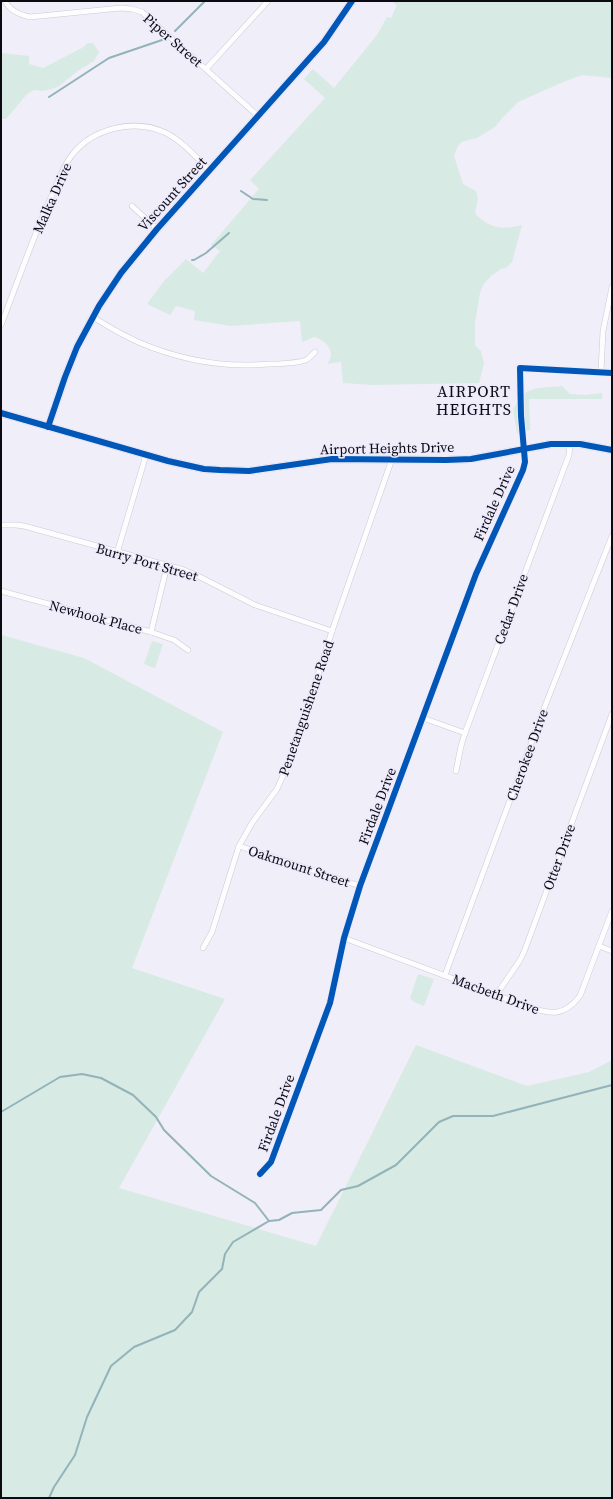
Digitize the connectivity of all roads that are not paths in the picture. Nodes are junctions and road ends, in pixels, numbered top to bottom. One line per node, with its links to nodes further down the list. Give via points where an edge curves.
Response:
1 (5, 1): 4 (street, Piper Street, via 16,12 30,17 121,8 138,10 148,16)
2 (268, 1): 4 (street)
3 (352, 1): 5 (street, Viscount Street, via 324,42)
4 (206, 69): 5 (street, Piper Street)
5 (258, 116): 6 (street, Viscount Street)
6 (209, 170): 8 (street, Viscount Street); 11 (street, Malka Drive, via 174,138 149,128 119,127 100,133 83,143 68,160 62,173)
7 (132, 206): 8 (street)
8 (157, 229): 10 (street, Viscount Street, via 121,272)
9 (612, 286): 13 (street, via 603,331)
10 (93, 317): 12 (street, via 137,342 202,361 244,365 278,364 306,360); 16 (street, Viscount Street, via 69,366)
11 (1, 325)
12 (315, 352)
13 (601, 371): 14 (street); 18 (street, Firdale Drive, via 520,368)
14 (612, 373)
15 (1, 414): 16 (street, Airport Heights Drive)
16 (48, 427): 20 (street, Airport Heights Drive)
17 (570, 444): 18 (street, Airport Heights Drive); 19 (street, Airport Heights Drive); 32 (street, Cedar Drive, via 569,455)
18 (523, 448): 21 (street, Airport Heights Drive, via 471,459); 31 (street, Firdale Drive, via 525,462 521,477 476,574)
19 (612, 450)
20 (146, 455): 21 (street, Airport Heights Drive, via 191,466 227,471 332,459); 24 (street)
21 (392, 459): 27 (street, Penetanguishene Road)
22 (1, 525): 24 (street, Burry Port Street, via 24,526)
23 (612, 536): 41 (street, Cherokee Drive, via 545,706)
24 (117, 553): 25 (street, Burry Port Street)
25 (167, 566): 27 (street, Burry Port Street, via 196,575 255,605); 28 (street)
26 (1, 592): 28 (street, Newhook Place)
27 (332, 631): 34 (street, Penetanguishene Road, via 288,765 277,790 252,823)
28 (151, 632): 29 (street, Newhook Place, via 174,640)
29 (188, 650)
30 (612, 714): 42 (street, Otter Drive, via 524,952)
31 (423, 718): 32 (street); 35 (street, Firdale Drive)
32 (465, 733): 33 (street, Cedar Drive)
33 (456, 771)
34 (239, 846): 35 (street, Oakmount Street); 39 (street, Penetanguishene Road, via 212,932)
35 (360, 886): 37 (street, Firdale Drive)
36 (612, 910): 38 (street, Macbeth Drive)
37 (344, 938): 41 (street, Macbeth Drive); 43 (street, Firdale Drive, via 330,1003 271,1162)
38 (599, 946): 40 (street); 42 (street, Macbeth Drive, via 580,996 574,1004 559,1012 550,1013)
39 (202, 948)
40 (612, 950)
41 (446, 975): 42 (street, Macbeth Drive)
42 (497, 994)
43 (260, 1174)

